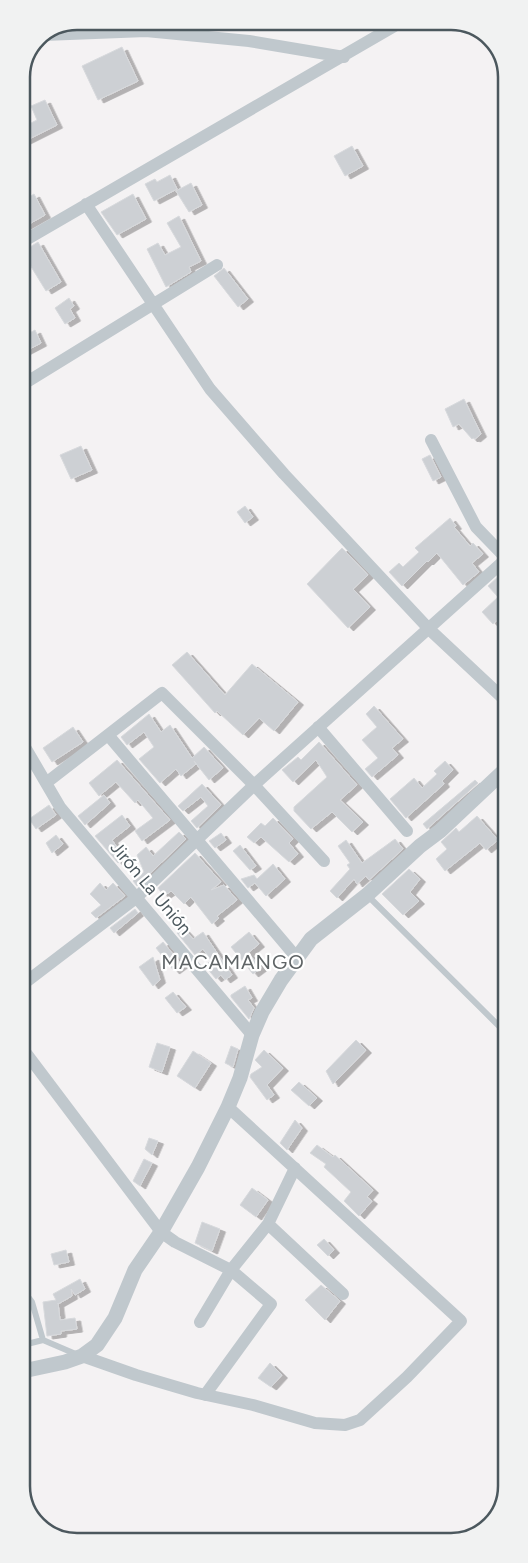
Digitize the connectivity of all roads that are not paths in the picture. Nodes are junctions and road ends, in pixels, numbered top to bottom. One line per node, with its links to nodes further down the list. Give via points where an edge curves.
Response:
1 (387, 30): 3 (street)
2 (58, 34): 3 (street, via 146,31 249,41)
3 (344, 56): 4 (street)
4 (86, 204): 5 (street); 7 (street)
5 (30, 237)
6 (217, 265): 7 (street)
7 (154, 303): 8 (street); 12 (street, via 210,389 284,474)
8 (30, 380)
9 (431, 440): 10 (street, via 476,527)
10 (498, 550)
11 (498, 565): 12 (street)
12 (429, 628): 13 (street); 14 (street)
13 (498, 693)
14 (318, 727): 19 (street); 20 (street)
15 (108, 735): 18 (street); 19 (street, via 162,693); 21 (street)
16 (30, 756): 18 (street, Jirón La Unión)
17 (498, 777): 23 (street)
18 (46, 783): 24 (street, Jirón La Unión, via 60,807)
19 (254, 785): 21 (street); 22 (street)
20 (407, 831)
21 (197, 840): 24 (street); 25 (street)
22 (324, 861)
23 (368, 895): 25 (street, via 312,939); 27 (lane)
24 (136, 898): 26 (street); 28 (street, Jirón La Unión)
25 (297, 958): 28 (street, via 262,1012)
26 (30, 979)
27 (498, 1025)
28 (252, 1035): 30 (street)
29 (30, 1060): 33 (street)
30 (228, 1107): 31 (street); 33 (street)
31 (295, 1168): 32 (street); 42 (street, via 461,1321 360,1420 345,1425 314,1423)
32 (268, 1224): 34 (street); 35 (street)
33 (161, 1232): 34 (street); 40 (street, via 135,1270 115,1318 98,1345)
34 (231, 1270): 37 (street); 42 (street, via 270,1304)
35 (344, 1294)
36 (30, 1299): 38 (lane)
37 (200, 1322)
38 (43, 1340): 39 (lane); 40 (lane)
39 (30, 1343)
40 (82, 1356): 41 (street); 42 (street, via 136,1376)
41 (30, 1369)
42 (205, 1395)

